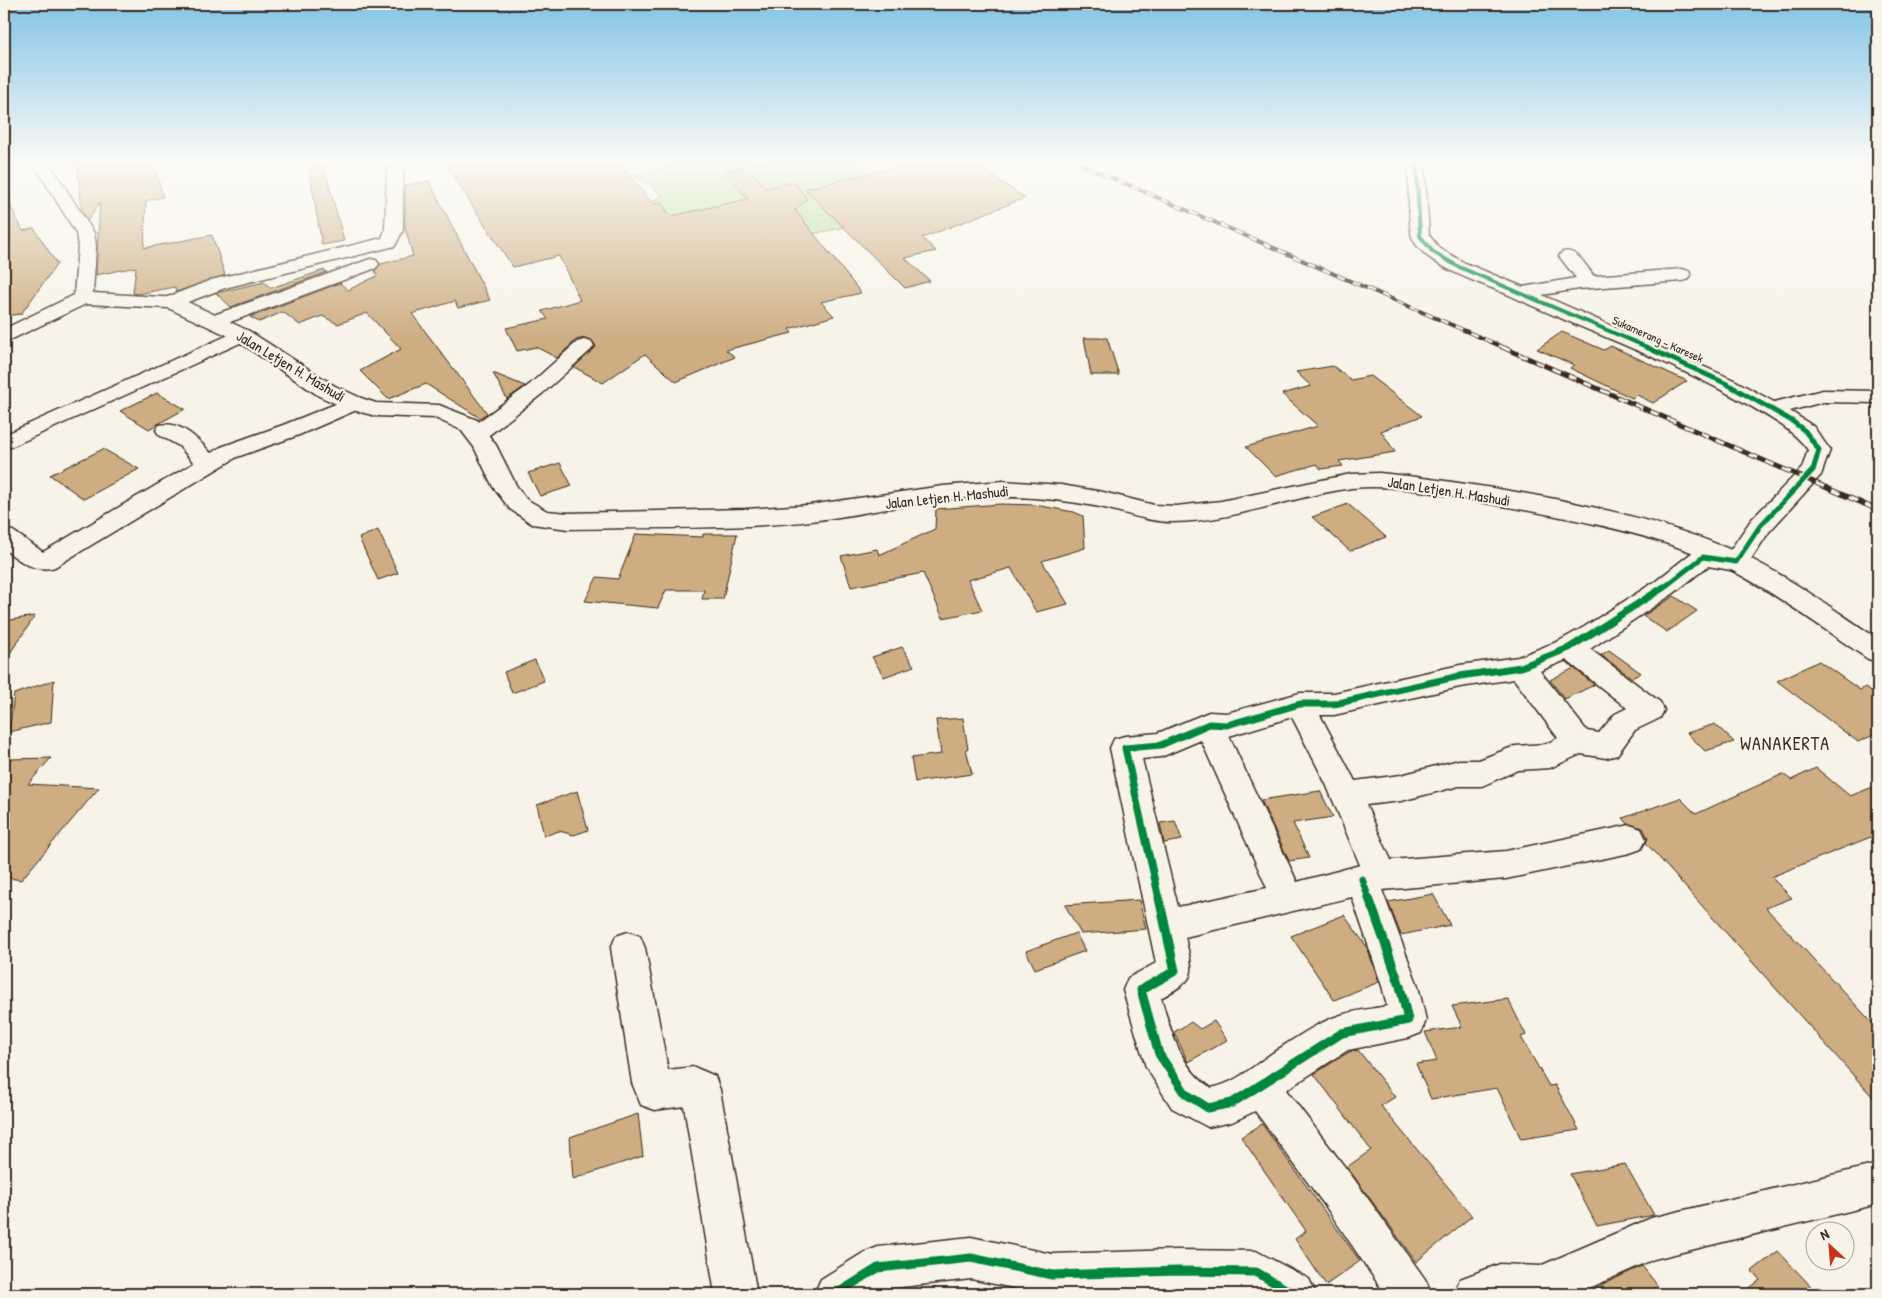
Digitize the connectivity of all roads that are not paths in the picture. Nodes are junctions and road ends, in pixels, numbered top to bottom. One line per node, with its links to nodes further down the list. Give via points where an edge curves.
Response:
1 (78, 222): 9 (street, via 85,233 87,246)
2 (394, 222): 10 (street, via 389,242 218,284)
3 (1418, 222): 8 (street, Sukamerang - Karesek, via 1425,245 1444,260)
4 (1568, 256): 7 (street)
5 (370, 264): 11 (street)
6 (1682, 275): 7 (street)
7 (1590, 283): 8 (street)
8 (1520, 293): 17 (street, Sukamerang - Karesek, via 1677,360)
9 (83, 298): 10 (street, Jalan Letjen H. Mashudi); 13 (street)
10 (172, 302): 11 (street, Jalan Letjen H. Mashudi)
11 (215, 321): 12 (street, Jalan Letjen H. Mashudi)
12 (242, 335): 16 (street, Jalan Letjen H. Mashudi, via 327,392); 20 (street)
13 (4, 337)
14 (584, 346): 19 (street, via 536,389)
15 (1878, 397): 17 (street, via 1823,396)
16 (353, 403): 19 (street, Jalan Letjen H. Mashudi, via 376,409 439,412 469,425); 21 (street, via 236,449)
17 (1772, 409): 23 (street, Sukamerang - Karesek, via 1805,431 1819,450 1818,458 1813,470 1760,526)
18 (167, 430): 21 (street, via 187,441)
19 (476, 434): 23 (street, Jalan Letjen H. Mashudi, via 485,445 505,488 518,504 541,518 568,521 809,513 1003,488 1061,493 1154,513 1176,514 1221,509 1326,485 1379,480 1446,488 1599,516 1693,543)
20 (4, 443)
21 (208, 464): 22 (street, via 46,560 37,560)
22 (4, 537)
23 (1736, 562): 24 (street, via 1703,557 1665,587); 25 (street, Jalan Letjen H. Mashudi)
24 (1569, 648): 26 (street); 29 (street, via 1650,710 1625,722 1606,746)
25 (1878, 652)
26 (1521, 667): 27 (street, via 1460,676 1334,704); 29 (street)
27 (1300, 704): 28 (street, via 1227,725); 30 (street)
28 (1208, 724): 33 (street); 34 (street, via 1161,745 1125,748)
29 (1578, 742): 30 (street, via 1550,756 1515,758 1482,773 1459,773 1401,788)
30 (1346, 796): 32 (street)
31 (1630, 839): 32 (street, via 1506,865)
32 (1371, 877): 33 (street); 36 (street, via 1408,1020 1342,1033 1287,1066)
33 (1288, 899): 34 (street)
34 (1165, 926): 36 (street, via 1175,971 1141,990 1159,1054 1186,1094 1208,1108 1232,1103)
35 (628, 948): 39 (street, via 655,1091 694,1086 701,1090)
36 (1260, 1087): 42 (street, via 1340,1193)
37 (1878, 1184): 38 (street, via 1651,1239)
38 (1543, 1291): 43 (street, via 1500,1285)
39 (736, 1294)
40 (836, 1294): 41 (street, via 878,1268 971,1258 1052,1275 1256,1272)
41 (1294, 1294)
42 (1410, 1294)
43 (1475, 1294)

